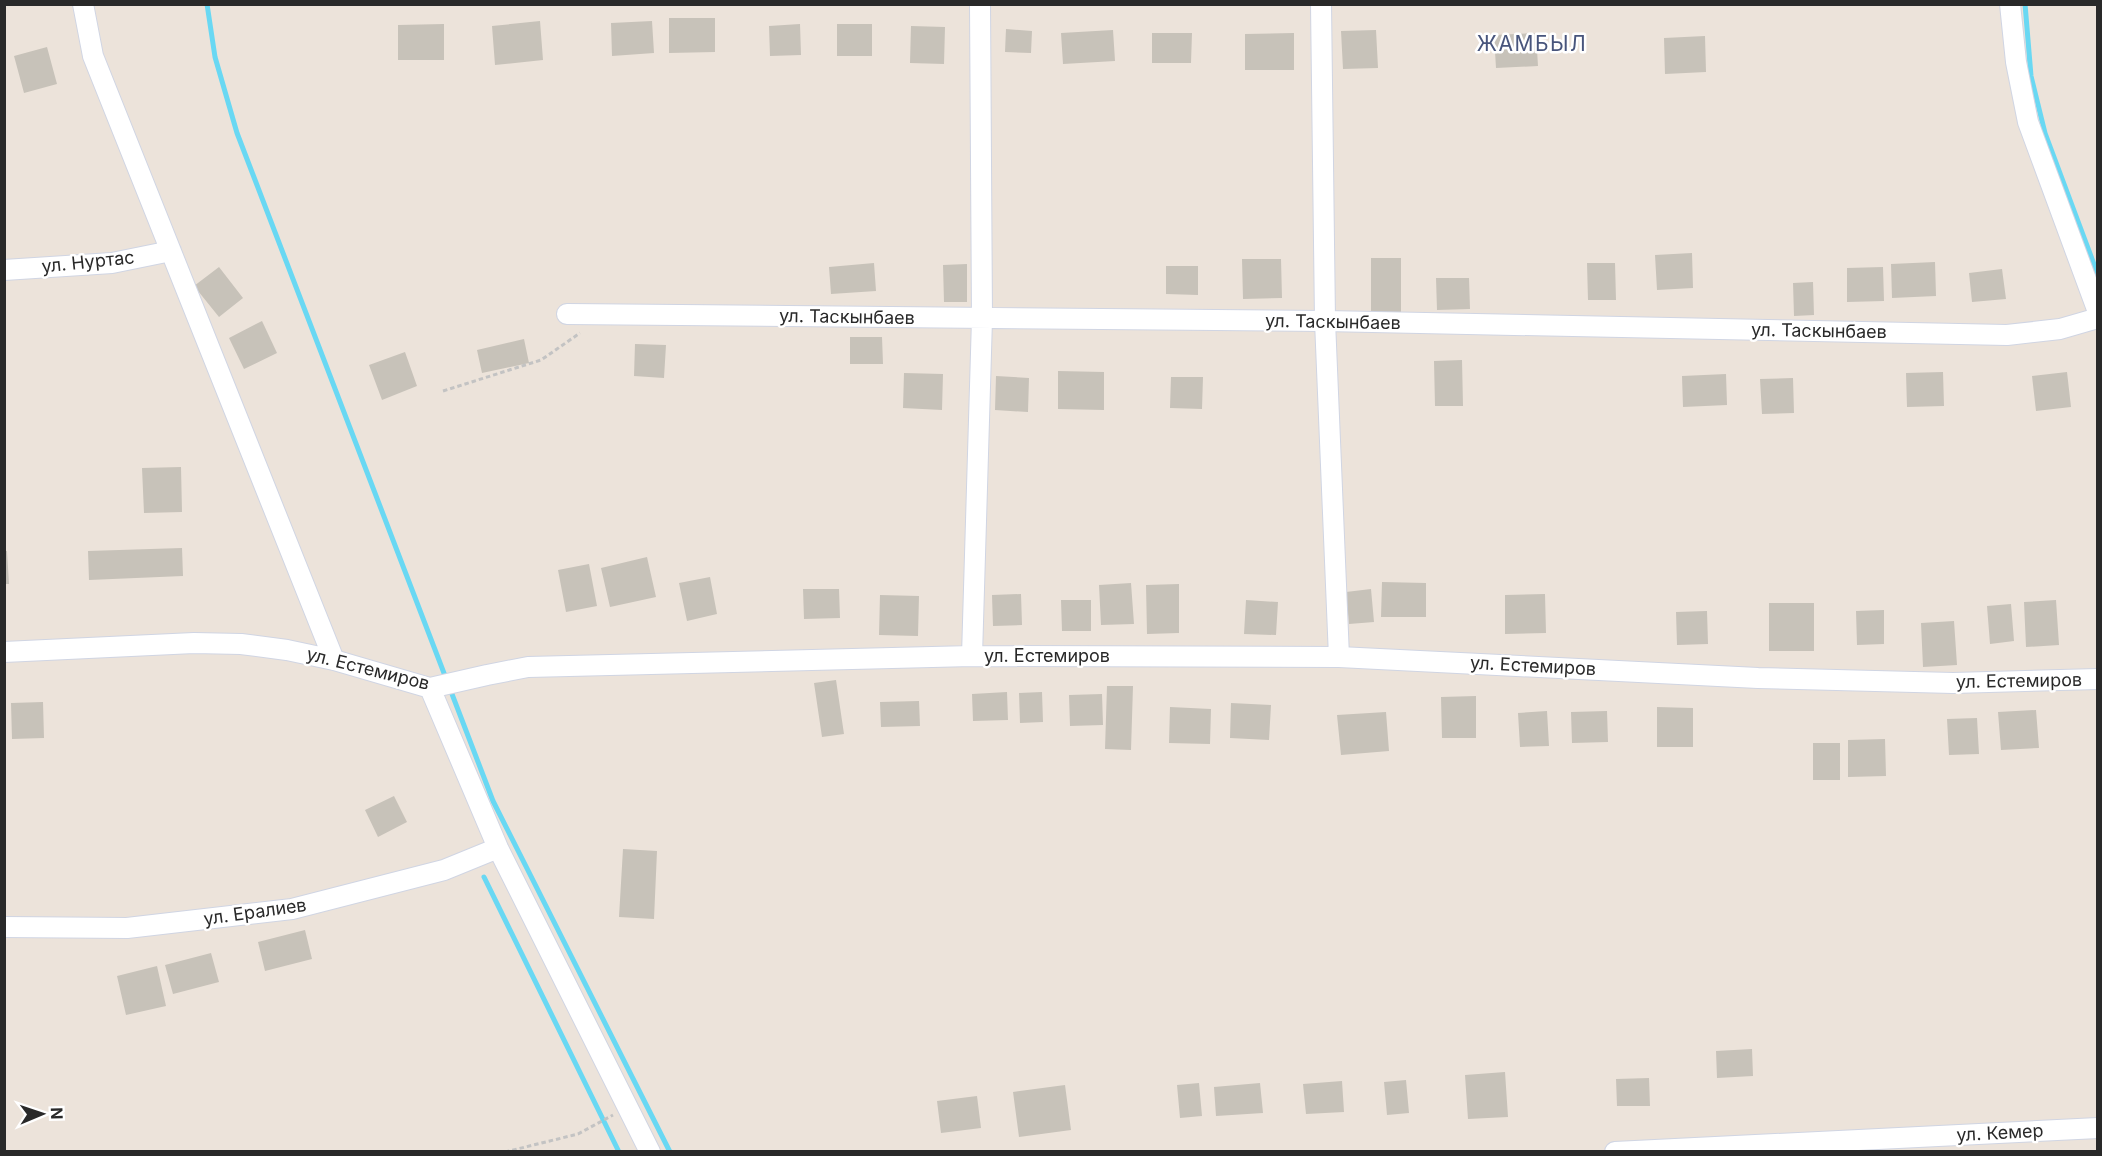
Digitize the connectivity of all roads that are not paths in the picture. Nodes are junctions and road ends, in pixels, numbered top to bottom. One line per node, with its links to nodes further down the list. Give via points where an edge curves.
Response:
1 (83, 4): 5 (street, via 93,56)
2 (980, 4): 10 (street)
3 (1322, 4): 11 (street)
4 (2010, 4): 7 (street, via 2028,122)
5 (171, 250): 6 (street, ул. Нуртас, via 112,262); 15 (street)
6 (4, 270)
7 (2097, 312)
8 (567, 314): 10 (street, ул. Таскынбаев)
9 (2097, 318): 11 (street, ул. Таскынбаев, via 2060,329 2007,335)
10 (982, 319): 11 (street, ул. Таскынбаев); 13 (street)
11 (1325, 321): 14 (street)
12 (4, 652): 15 (street, ул. Естемиров, via 241,644)
13 (972, 656): 14 (street, ул. Естемиров); 17 (street, ул. Естемиров, via 528,667)
14 (1339, 657): 16 (street, ул. Естемиров, via 1758,678 1953,683)
15 (334, 660): 17 (street, ул. Естемиров)
16 (2097, 679)
17 (430, 688): 18 (street)
18 (498, 848): 19 (street, ул. Ералиев, via 444,870 292,909 127,928); 21 (street)
19 (4, 927)
20 (2097, 1128): 22 (street, ул. Кемер)
21 (650, 1152)
22 (1615, 1152)

